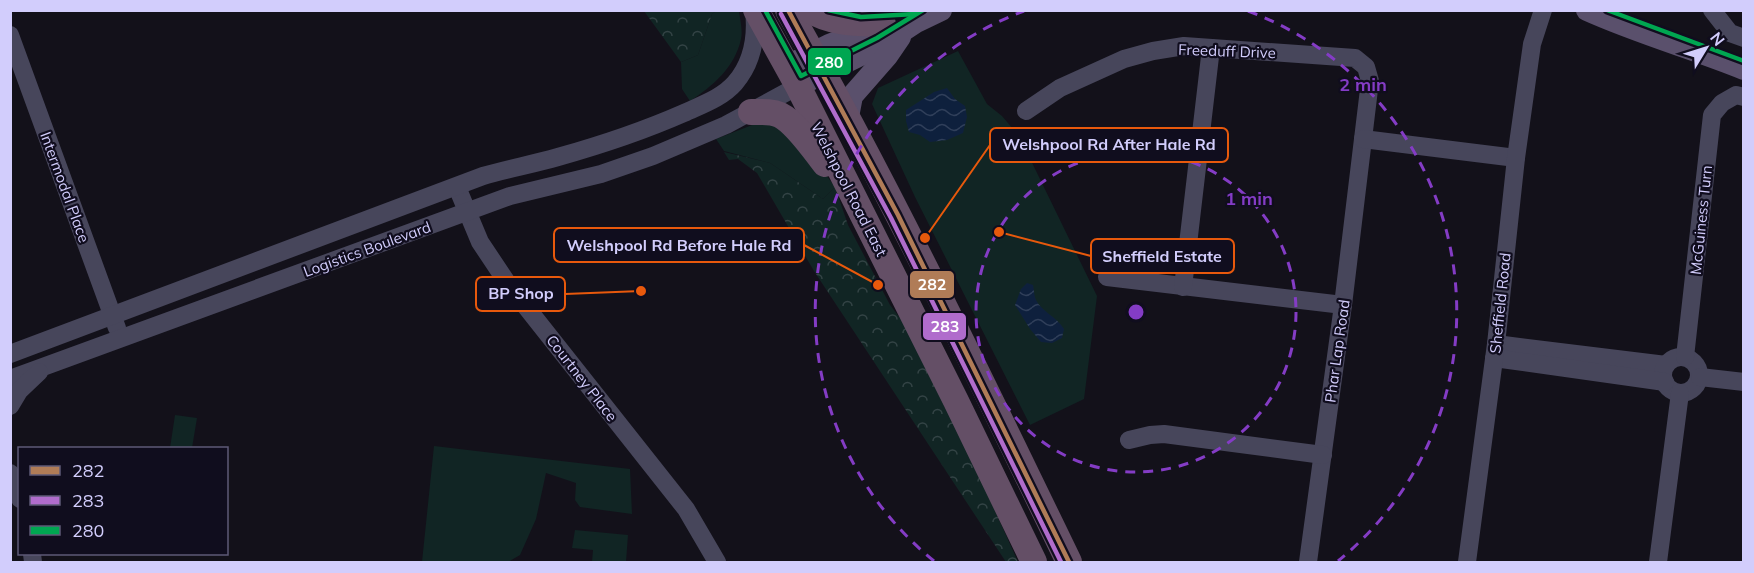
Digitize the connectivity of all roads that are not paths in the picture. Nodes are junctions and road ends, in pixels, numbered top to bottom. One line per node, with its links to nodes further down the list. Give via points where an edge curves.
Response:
1 (755, 10): 18 (highway, Welshpool Road East); 25 (street, Logistics Boulevard, via 749,60 735,84 717,98 648,128 557,158 514,166)
2 (788, 10): 16 (highway, Welshpool Road East)
3 (809, 10): 10 (highway, via 837,22)
4 (942, 10): 10 (main road)
5 (1529, 10): 13 (street, Sheffield Road)
6 (1543, 10): 13 (street, Sheffield Road)
7 (1587, 10): 15 (main road)
8 (1622, 10): 15 (main road)
9 (1712, 10): 12 (street, via 1730,33)
10 (902, 25): 16 (main road); 22 (main road, via 887,56 852,96)
11 (10, 35): 30 (street, Intermodal Place)
12 (1743, 38)
13 (1532, 44): 24 (street, Sheffield Road)
14 (1211, 48): 20 (street, Freeduff Drive, via 1184,46 1124,59 1060,88); 23 (street, Freeduff Drive, via 1355,58 1366,67 1370,81); 28 (street)
15 (1709, 55): 17 (main road)
16 (817, 63): 18 (main road); 22 (highway, Welshpool Road East)
17 (1743, 69)
18 (793, 76): 21 (street, Logistics Boulevard); 31 (highway, Welshpool Road East)
19 (1740, 96): 35 (street, McGuiness Turn, via 1722,103 1712,115)
20 (1026, 111)
21 (752, 112): 26 (street, Logistics Boulevard, via 628,165 510,196); 31 (highway, via 771,112 790,122 827,166 892,301)
22 (848, 117): 49 (highway, Welshpool Road East)
23 (1363, 139): 24 (street); 29 (street, Phar Lap Road)
24 (1516, 158): 33 (street, Sheffield Road)
25 (457, 187): 26 (street, Courtney Place); 30 (street, Logistics Boulevard)
26 (467, 213): 32 (street, Logistics Boulevard); 47 (street, Courtney Place, via 480,242 508,284 686,509)
27 (1107, 277): 28 (street)
28 (1183, 287): 29 (street)
29 (1343, 305): 44 (street, Phar Lap Road)
30 (112, 317): 32 (street, Intermodal Place); 34 (street, Logistics Boulevard)
31 (917, 324): 48 (highway, Welshpool Road East)
32 (121, 338): 36 (street, Logistics Boulevard)
33 (1495, 351): 37 (street); 51 (street, Sheffield Road)
34 (10, 354)
35 (1685, 357): 37 (street, via 1675,358); 38 (street, via 1696,364)
36 (59, 361): 39 (street, Logistics Boulevard); 42 (street, via 37,373)
37 (1665, 373): 41 (street, via 1673,391)
38 (1700, 377): 40 (street); 41 (street, via 1693,389)
39 (10, 379)
40 (1743, 382)
41 (1680, 393): 52 (street)
42 (10, 406)
43 (1129, 440): 44 (street, via 1164,434)
44 (1323, 455): 50 (street, Phar Lap Road)
45 (10, 473): 46 (street)
46 (18, 494)
47 (717, 562)
48 (1034, 562)
49 (1069, 562)
50 (1308, 562)
51 (1467, 562)
52 (1658, 562)

